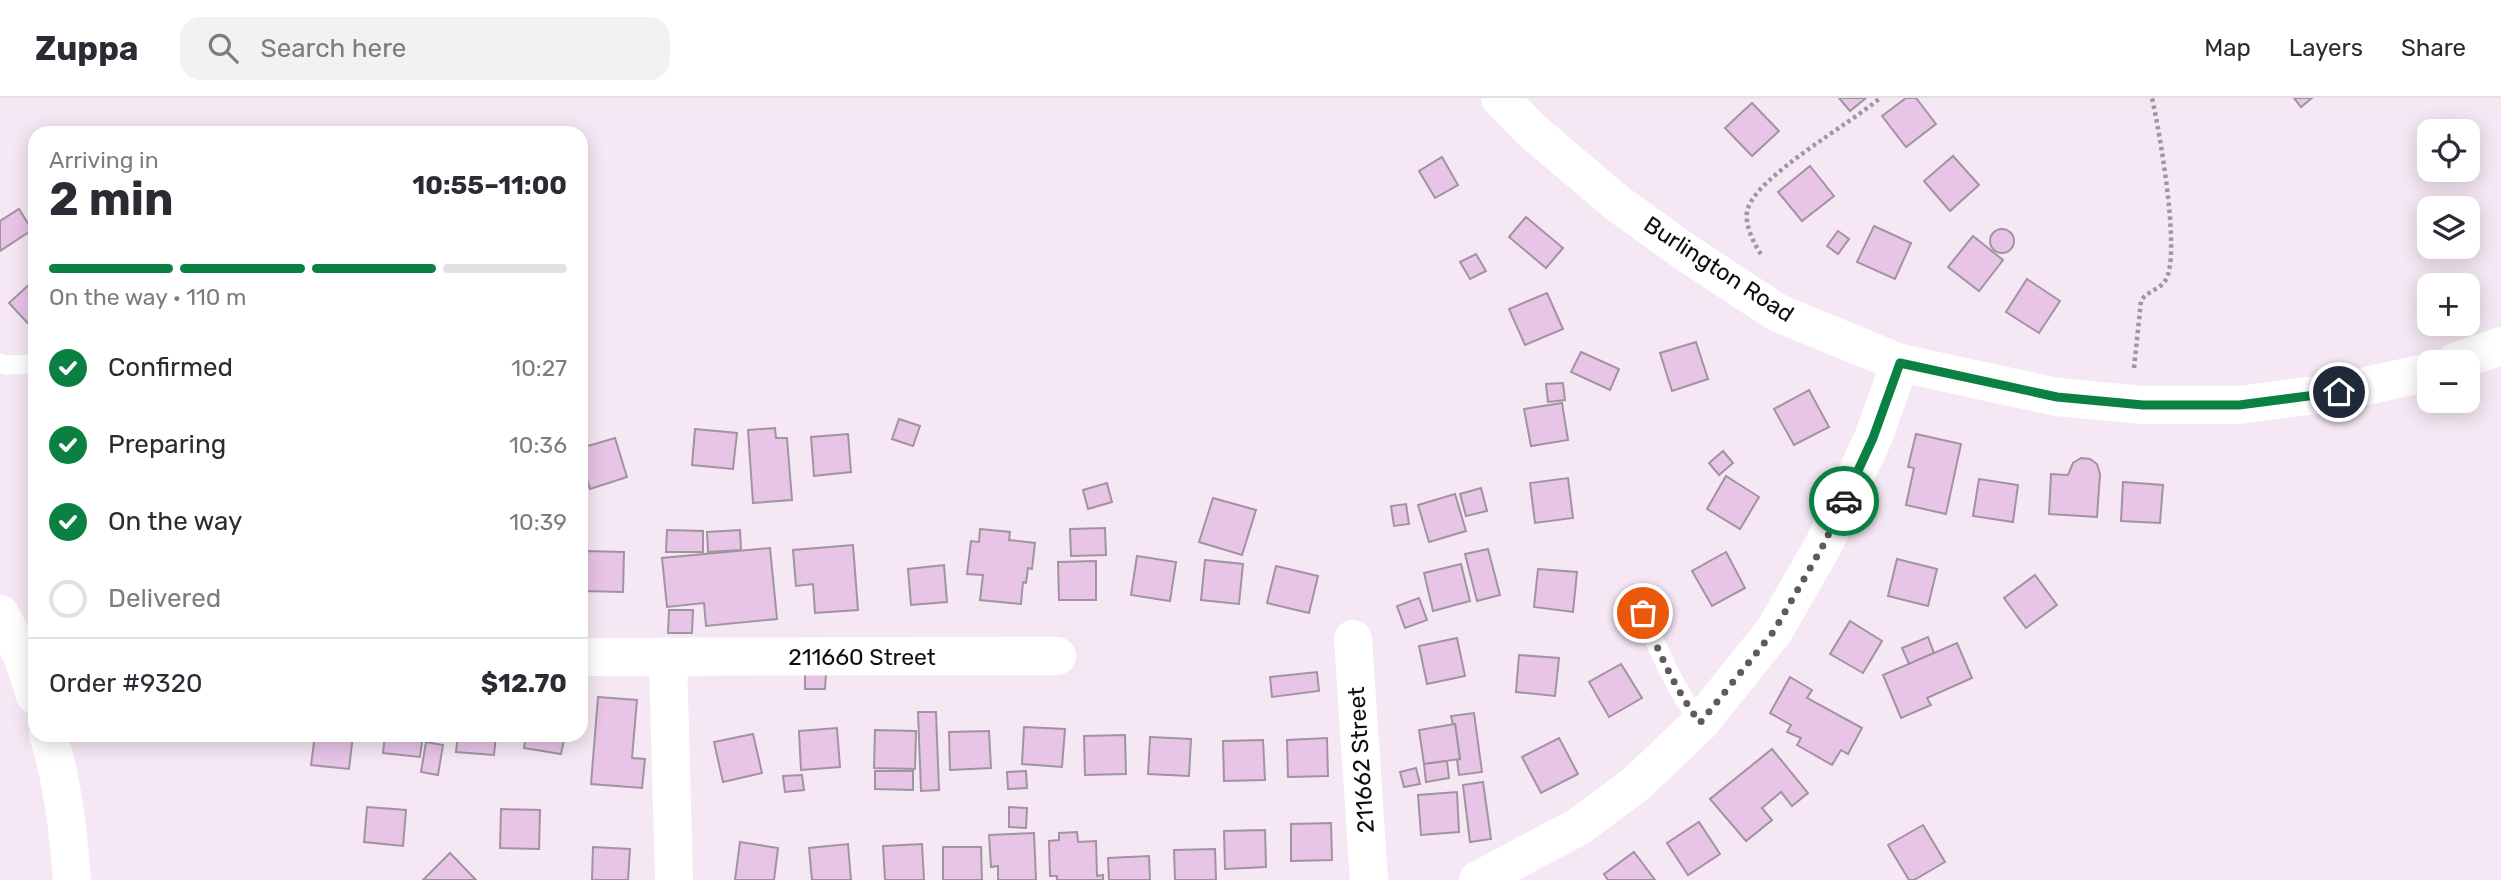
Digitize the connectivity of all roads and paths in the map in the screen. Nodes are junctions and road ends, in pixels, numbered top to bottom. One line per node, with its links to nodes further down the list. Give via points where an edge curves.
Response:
1 (1500, 98): 8 (street, Burlington Road, via 1617,202 1778,313)
2 (1880, 98): 4 (path, via 1756,193 1746,221)
3 (2152, 98): 11 (path, via 2170,225 2170,268 2166,280 2141,301)
4 (1764, 257)
5 (2501, 346): 6 (street)
6 (2480, 353)
7 (0, 363): 9 (lane)
8 (1900, 363): 11 (street, Burlington Road, via 2057,397); 19 (street, via 1873,438 1824,544 1774,631)
9 (28, 364)
10 (2417, 375): 11 (street, Burlington Road, via 2339,392 2239,405)
11 (2133, 404)
12 (1643, 613): 19 (lane, via 1679,694)
13 (0, 614): 18 (street)
14 (1353, 639): 23 (street, 211662 Street)
15 (1057, 656): 17 (street, 211660 Street)
16 (588, 657): 17 (street, 211660 Street)
17 (668, 658): 22 (street)
18 (28, 673)
19 (1700, 723): 24 (street, via 1636,784 1578,827)
20 (50, 742): 21 (street)
21 (72, 880)
22 (674, 880)
23 (1369, 880)
24 (1478, 880)

